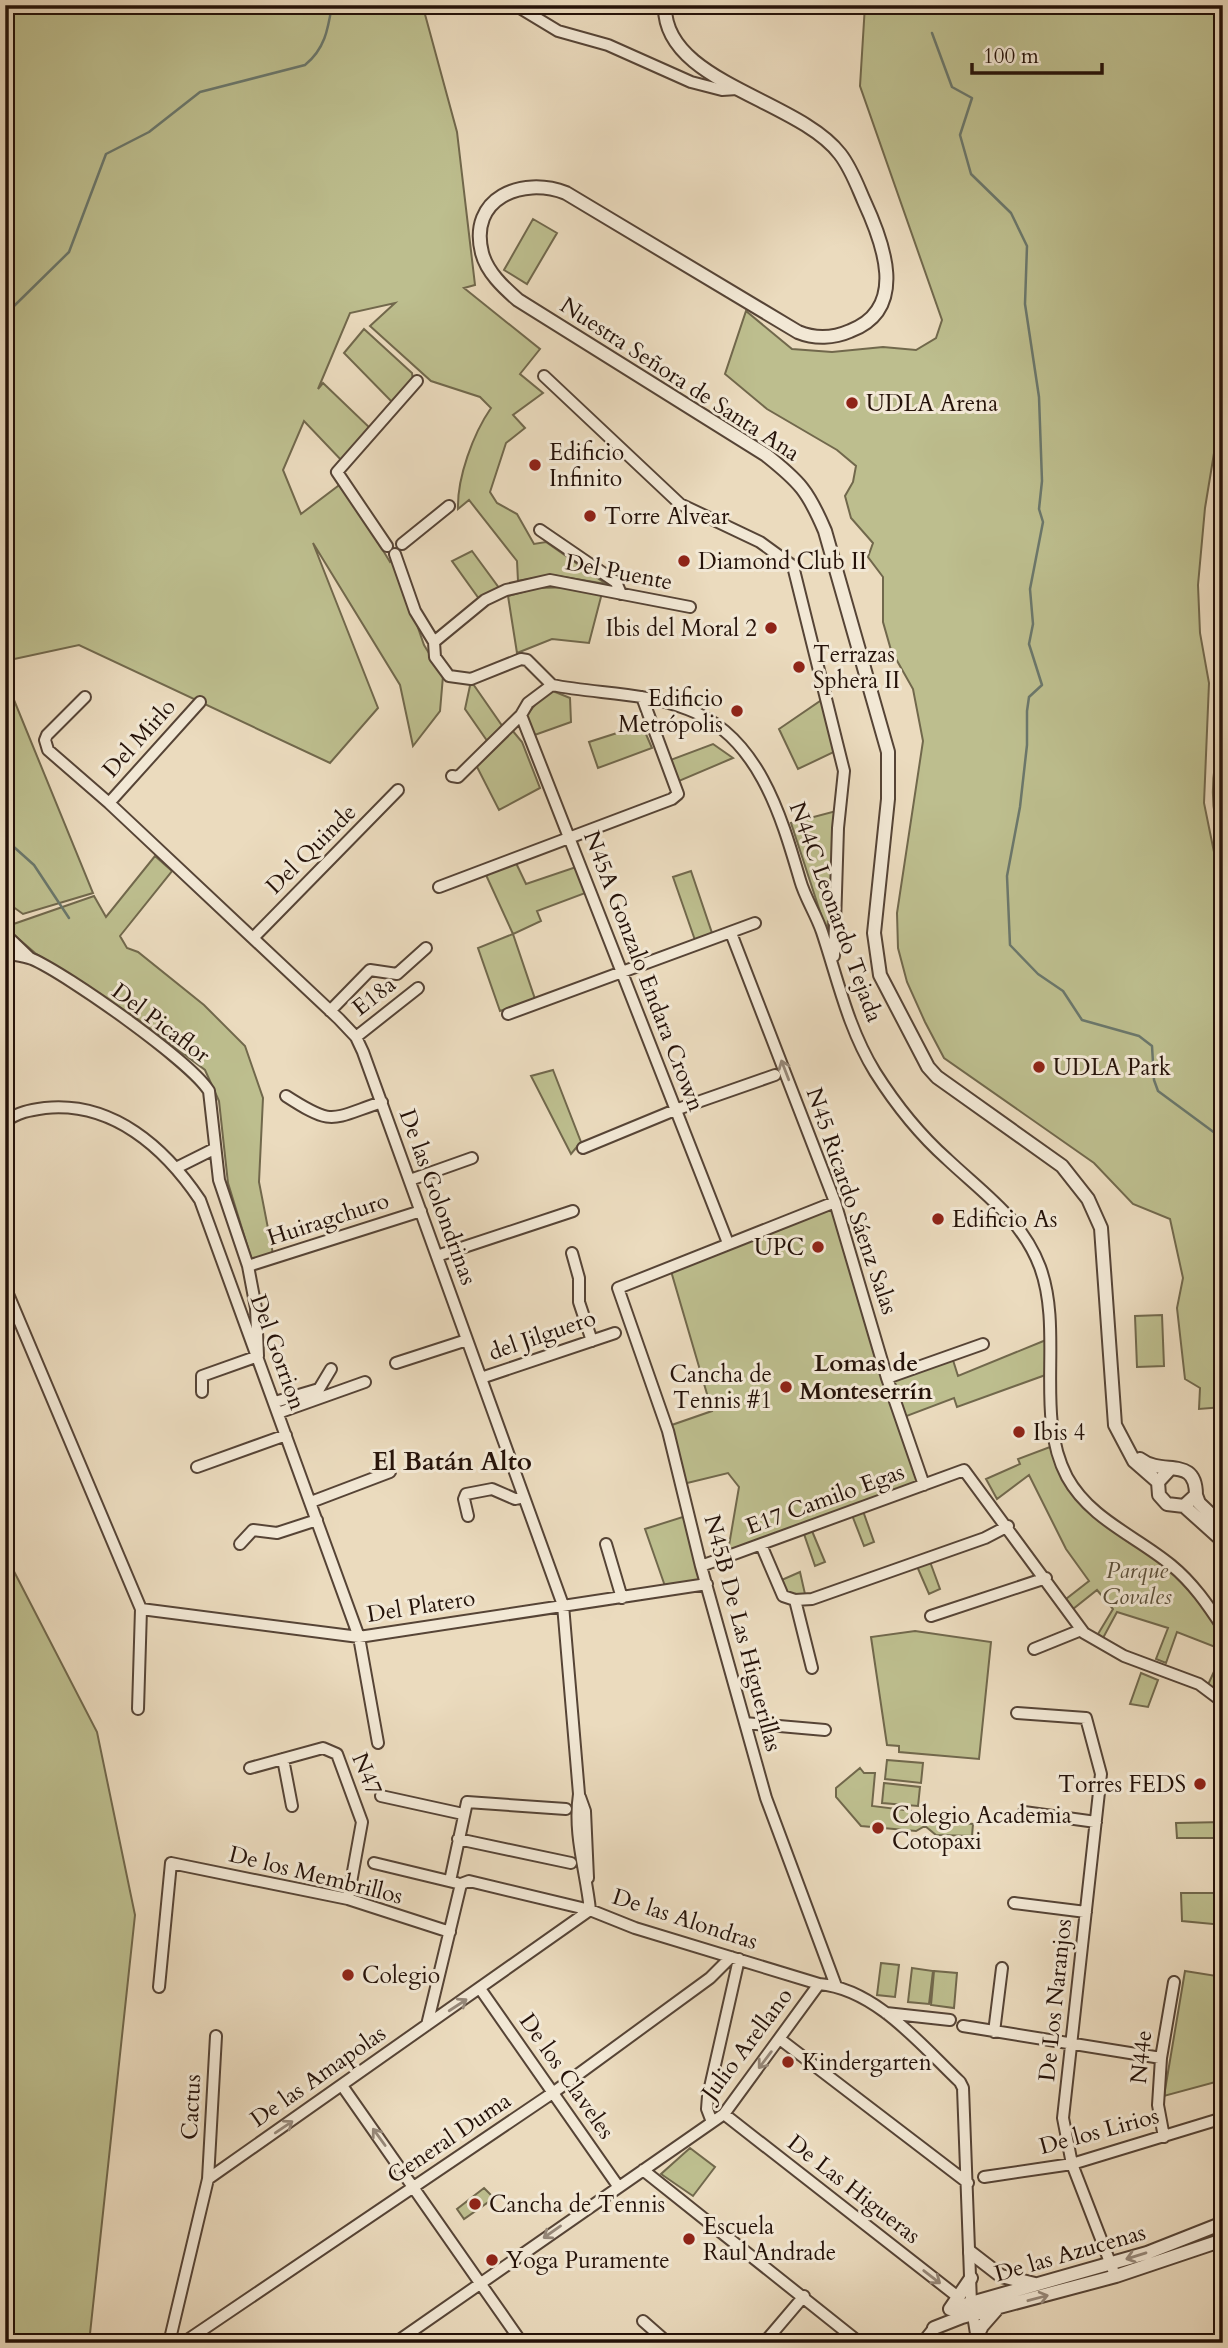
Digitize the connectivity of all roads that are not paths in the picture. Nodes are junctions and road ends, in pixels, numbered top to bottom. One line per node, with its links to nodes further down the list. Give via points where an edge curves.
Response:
1 (515, 5): 3 (street, via 558,31 608,45 691,82)
2 (665, 5): 3 (street, Nuestra Señora de Santa Ana, via 670,33 685,55)
3 (737, 89): 66 (street, Nuestra Señora de Santa Ana, via 817,130 847,164 877,230 887,267 881,303 860,327 816,337 798,332 549,187 523,187 494,203 481,226 482,253 494,277 518,300 766,455 800,482 814,504 888,752 888,799 874,923 880,975 911,1040 937,1077 1062,1166 1095,1211 1101,1228 1113,1412)
4 (544, 376): 29 (street, via 680,504 760,542 793,566 844,771 832,935)
5 (417, 380): 8 (street, via 337,472)
6 (449, 506): 8 (street, via 402,544 394,540)
7 (540, 530): 9 (street, via 616,582)
8 (391, 550): 11 (street, via 415,611)
9 (621, 594): 10 (street, Del Puente); 11 (street, Del Puente, via 551,580 530,584 485,600)
10 (690, 607)
11 (434, 642): 12 (street, via 435,657 449,676 471,679 521,659)
12 (552, 685): 14 (street, N44C Leonardo Tejada); 16 (street, via 528,703)
13 (85, 697): 19 (street, De las Golondrinas, via 45,740 48,750)
14 (642, 697): 20 (street, via 678,794); 29 (street, N44C Leonardo Tejada, via 711,720 743,748 782,816)
15 (200, 702): 19 (street, Del Mirlo)
16 (522, 715): 17 (street, via 458,777); 20 (street, N45A Gonzalo Endara Crown)
17 (452, 776)
18 (398, 790): 25 (street, Del Quinde)
19 (109, 803): 25 (street, De las Golondrinas)
20 (569, 839): 21 (street); 30 (street, N45A Gonzalo Endara Crown)
21 (439, 887)
22 (755, 923): 23 (street)
23 (731, 933): 30 (street); 45 (street, N45 Ricardo Sáenz Salas, one-way to 23)
24 (5, 934): 28 (street)
25 (254, 937): 32 (street, De las Golondrinas)
26 (426, 948): 32 (street, via 397,974 370,970)
27 (5, 953): 28 (street)
28 (30, 958): 41 (street, Del Picaflor, via 71,981 202,1080 212,1100)
29 (835, 973): 92 (street, N44C Leonardo Tejada, via 842,1006 880,1079 945,1157 1005,1210 1032,1248 1048,1301 1054,1434 1068,1479 1096,1513 1173,1566 1198,1591)
30 (622, 974): 33 (street); 38 (street, N45A Gonzalo Endara Crown)
31 (418, 988): 34 (street, E18a)
32 (330, 1011): 34 (street, De las Golondrinas)
33 (508, 1014)
34 (356, 1037): 37 (street, De las Golondrinas)
35 (775, 1075): 38 (street)
36 (286, 1096): 37 (street, via 330,1119)
37 (382, 1102): 44 (street, De las Golondrinas)
38 (675, 1110): 40 (street); 48 (street, N45A Gonzalo Endara Crown)
39 (5, 1122): 43 (street, Del Gorrion, via 30,1110 63,1106 113,1118)
40 (583, 1148)
41 (214, 1149): 43 (street); 51 (street, Del Picaflor, via 223,1193)
42 (472, 1158): 44 (street)
43 (178, 1167): 57 (street, Del Gorrion, via 200,1200)
44 (410, 1180): 46 (street, De las Golondrinas)
45 (835, 1202): 48 (street); 61 (street, N45 Ricardo Sáenz Salas)
46 (421, 1211): 50 (street, De las Golondrinas); 51 (street, Huiragchuro)
47 (573, 1211): 50 (street)
48 (728, 1243): 84 (street, N45B De Las Higuerillas, via 618,1288 667,1431)
49 (572, 1253): 55 (street, via 579,1302)
50 (437, 1256): 54 (street, De las Golondrinas)
51 (248, 1266): 57 (street, Del Picaflor)
52 (5, 1287): 90 (street)
53 (615, 1333): 55 (street, del Jilguero)
54 (467, 1340): 58 (street); 60 (street, De las Golondrinas)
55 (592, 1341): 60 (street, del Jilguero)
56 (983, 1344): 61 (street)
57 (258, 1356): 63 (street, via 202,1376); 64 (street, Del Gorrion)
58 (396, 1363)
59 (331, 1369): 64 (street, via 319,1389)
60 (481, 1378): 73 (street, De las Golondrinas)
61 (887, 1378): 71 (street, N45 Ricardo Sáenz Salas)
62 (365, 1382): 64 (street)
63 (202, 1392)
64 (277, 1408): 65 (street, Del Gorrion)
65 (286, 1435): 67 (street); 74 (street, Del Gorrion)
66 (1120, 1439): 68 (street, via 1142,1462); 70 (street, Nuestra Señora de Santa Ana, via 1134,1461)
67 (197, 1467)
68 (1170, 1469): 70 (street); 72 (street, via 1188,1472)
69 (390, 1472): 74 (street)
70 (1158, 1482): 75 (street, via 1162,1500 1174,1507)
71 (924, 1485): 78 (street, E17 Camilo Egas, via 964,1470); 83 (street, E17 Camilo Egas)
72 (1196, 1495): 75 (street); 79 (street)
73 (524, 1497): 76 (street, via 515,1499 492,1489 466,1494); 89 (street, De las Golondrinas)
74 (311, 1502): 77 (street, Del Gorrion)
75 (1184, 1506): 80 (street)
76 (468, 1516)
77 (317, 1520): 81 (street, via 277,1533 253,1530); 94 (street, Del Gorrion)
78 (1008, 1526): 85 (street); 88 (street, via 812,1599)
79 (1223, 1526)
80 (1223, 1541)
81 (240, 1544)
82 (606, 1544): 87 (street)
83 (762, 1547): 84 (street, E17 Camilo Egas); 88 (street, via 783,1596)
84 (701, 1566): 86 (street, N45B De Las Higuerillas)
85 (1046, 1578): 91 (street); 93 (street)
86 (707, 1584): 87 (street, Del Platero); 100 (street, N45B De Las Higuerillas)
87 (622, 1598): 89 (street, Del Platero)
88 (795, 1600): 96 (street)
89 (563, 1605): 94 (street, Del Platero); 118 (street, De las Golondrinas, via 579,1794 585,1811)
90 (141, 1609): 94 (street, Del Platero); 98 (street)
91 (931, 1616)
92 (1223, 1628)
93 (1081, 1630): 95 (street); 97 (street, via 1124,1656 1199,1684)
94 (359, 1637): 102 (street, Del Gorrion)
95 (1034, 1649)
96 (812, 1668)
97 (1223, 1702)
98 (138, 1709)
99 (1017, 1713): 110 (street, De Los Naranjos, via 1084,1717 1088,1721 1101,1774)
100 (745, 1723): 101 (street); 125 (street, N45B De Las Higuerillas, via 782,1844)
101 (825, 1730)
102 (378, 1743)
103 (283, 1759): 104 (street, N47); 106 (street); 116 (street, N47, via 323,1748 337,1754 362,1822)
104 (250, 1768)
105 (381, 1796): 109 (street)
106 (292, 1806)
107 (566, 1809): 109 (street, via 470,1802)
108 (1024, 1812): 110 (street)
109 (463, 1814): 111 (street)
110 (1096, 1822): 119 (street, De Los Naranjos)
111 (458, 1839): 113 (street); 114 (street)
112 (374, 1863): 114 (street, De las Alondras)
113 (571, 1863)
114 (450, 1881): 115 (street, De las Alondras)
115 (463, 1883): 118 (street, De las Alondras); 120 (street)
116 (348, 1899): 120 (street, De los Membrillos); 126 (street, De los Membrillos, via 171,1863)
117 (1014, 1903): 119 (street)
118 (590, 1910): 121 (street, De las Alondras); 127 (street, De las Amapolas)
119 (1086, 1912): 135 (street, De Los Naranjos)
120 (450, 1932): 130 (street)
121 (735, 1958): 124 (street, De las Alondras); 138 (street, General Duma); 141 (street, via 708,2096)
122 (1002, 1968): 132 (street)
123 (1174, 1982): 136 (street, N44e)
124 (819, 1984): 125 (street, De las Alondras); 134 (street, Julio Arellano)
125 (836, 1986): 128 (street, De las Alondras)
126 (159, 1987)
127 (481, 1990): 130 (street, De las Amapolas, one-way to 127); 138 (street, De los Claveles)
128 (886, 2013): 129 (street, De las Alondras); 147 (street, De las Alondras, via 963,2088)
129 (950, 2020)
130 (427, 2025): 137 (street, De las Amapolas)
131 (963, 2026): 132 (street)
132 (994, 2032): 135 (street)
133 (216, 2036): 146 (street, Cactus)
134 (781, 2040): 139 (street, Julio Arellano, one-way to 139); 147 (street)
135 (1071, 2043): 136 (street); 143 (street, De Los Naranjos, via 1063,2118)
136 (1161, 2058): 142 (street, N44e, via 1158,2105)
137 (343, 2087): 146 (street, De las Amapolas, one-way to 137); 149 (street, one-way to 137)
138 (554, 2092): 148 (street, De los Claveles); 149 (street, General Duma)
139 (723, 2114): 141 (street, Julio Arellano); 158 (street, De Las Higueras, one-way to 158)
140 (1223, 2118): 142 (street, De los Lirios)
141 (712, 2122): 144 (street, Julio Arellano)
142 (1164, 2137): 143 (street, De los Lirios)
143 (1072, 2164): 145 (street, De los Lirios); 153 (street, De Los Naranjos)
144 (643, 2170): 148 (street, Julio Arellano); 157 (street)
145 (984, 2177)
146 (208, 2179): 165 (street)
147 (968, 2183): 152 (street, De las Alondras)
148 (618, 2186): 155 (street, Julio Arellano, one-way to 155)
149 (415, 2188): 155 (street); 166 (street, General Duma)
150 (1223, 2223): 153 (street, De las Azucenas, one-way to 153)
151 (1223, 2240): 153 (street, De las Azucenas)
152 (970, 2252): 154 (street); 156 (street, via 1001,2276)
153 (1114, 2270): 156 (street, De las Azucenas); 161 (street, De las Azucenas, one-way to 153)
154 (971, 2278): 158 (street); 160 (street)
155 (481, 2283): 167 (street, Julio Arellano); 168 (street)
156 (1042, 2284): 160 (street, De las Azucenas)
157 (804, 2296): 170 (street); 171 (street)
158 (958, 2297): 159 (street)
159 (950, 2308): 160 (street, De las Azucenas); 163 (street)
160 (971, 2309): 161 (street, De las Azucenas); 163 (street, De las Azucenas); 164 (street)
161 (998, 2309): 164 (street, via 982,2326)
162 (643, 2321): 169 (street)
163 (934, 2328): 172 (street)
164 (977, 2341)
165 (169, 2343)
166 (183, 2343)
167 (395, 2343)
168 (522, 2343)
169 (668, 2343)
170 (764, 2343)
171 (860, 2343)
172 (922, 2343)

